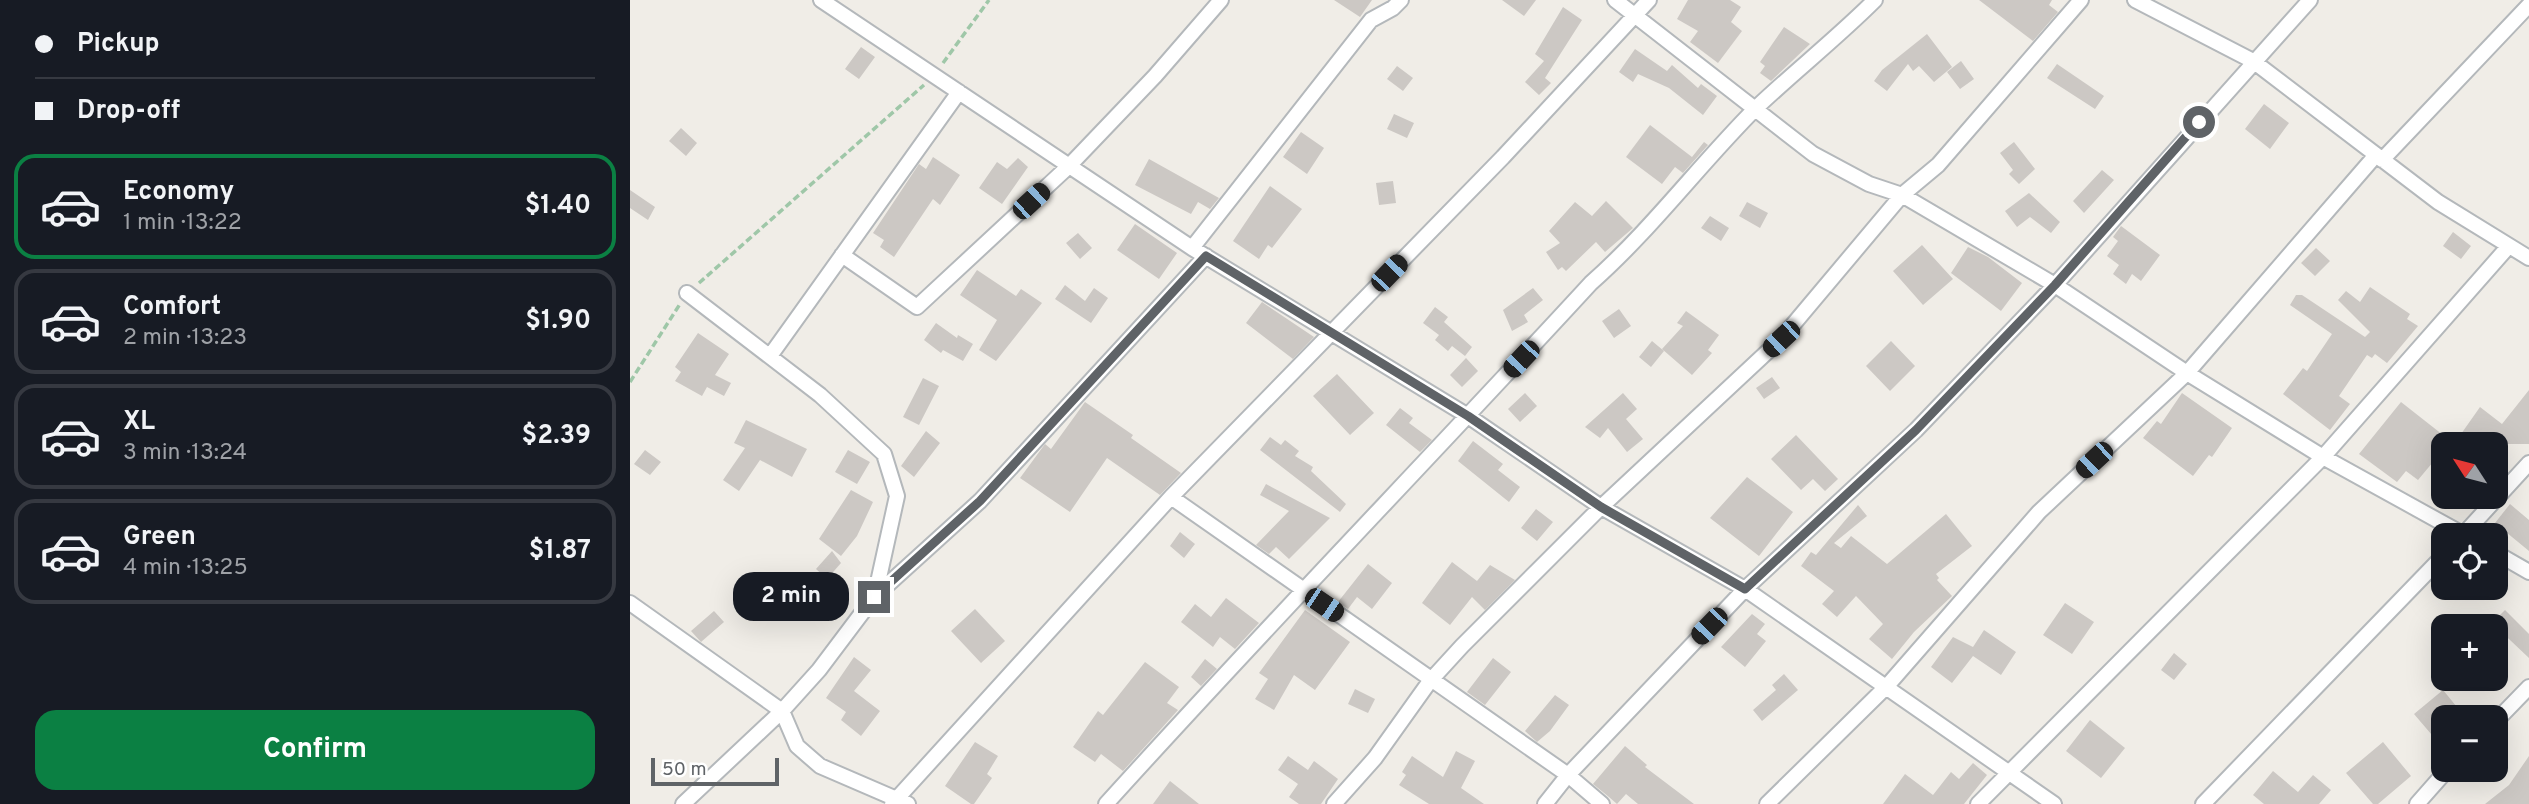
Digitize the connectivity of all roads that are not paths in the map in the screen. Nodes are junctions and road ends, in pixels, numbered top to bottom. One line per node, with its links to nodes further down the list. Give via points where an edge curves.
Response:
1 (821, 0): 13 (street)
2 (1221, 0): 16 (street)
3 (1401, 0): 19 (street, via 1371,20)
4 (1615, 0): 11 (street)
5 (1649, 0): 11 (street)
6 (1875, 0): 14 (street)
7 (2081, 0): 17 (street, via 1938,165)
8 (2135, 0): 12 (street)
9 (2310, 0): 12 (street)
10 (2529, 5): 15 (street)
11 (1635, 14): 14 (street); 25 (street)
12 (2252, 61): 15 (street); 23 (street)
13 (960, 92): 16 (street); 20 (street)
14 (1756, 108): 17 (street, via 1813,154 1869,184); 28 (street, via 1635,244 1591,284)
15 (2379, 158): 18 (street); 27 (street)
16 (1069, 166): 19 (street); 20 (street, via 917,307)
17 (1902, 195): 23 (street); 32 (street, via 1781,339)
18 (2508, 247): 22 (street); 29 (street)
19 (1192, 248): 21 (street)
20 (842, 256): 26 (street)
21 (1206, 256): 25 (street); 40 (street, via 980,501)
22 (2529, 257)
23 (2055, 285): 27 (street); 38 (street, via 1916,430)
24 (687, 293): 26 (street)
25 (1333, 331): 28 (street); 31 (street)
26 (770, 356): 40 (street, via 820,394 884,454 897,496)
27 (2187, 373): 29 (street); 43 (street, via 2039,512)
28 (1468, 416): 32 (street); 39 (street)
29 (2323, 457): 33 (street); 47 (street)
30 (2529, 463): 34 (street)
31 (1171, 497): 39 (street); 50 (street)
32 (1601, 507): 38 (street); 42 (street)
33 (2442, 523)
34 (2475, 523)
35 (2508, 560): 37 (street)
36 (2431, 568): 59 (street)
37 (2529, 572)
38 (1745, 589): 43 (street); 48 (street)
39 (1305, 592): 42 (street); 52 (street)
40 (874, 597): 46 (street)
41 (630, 603): 46 (street)
42 (1430, 681): 48 (street); 53 (street, via 1375,758)
43 (1888, 686): 47 (street); 56 (street)
44 (2529, 687): 45 (street)
45 (2508, 709)
46 (782, 711): 50 (street, via 797,746 808,758); 51 (street)
47 (2007, 772): 57 (street); 58 (street)
48 (1568, 775): 54 (street); 55 (street)
49 (2436, 782): 60 (street)
50 (899, 802)
51 (683, 804)
52 (1106, 804)
53 (1334, 804)
54 (1545, 804)
55 (1602, 804)
56 (1767, 804)
57 (1978, 804)
58 (2054, 804)
59 (2203, 804)
60 (2417, 804)

